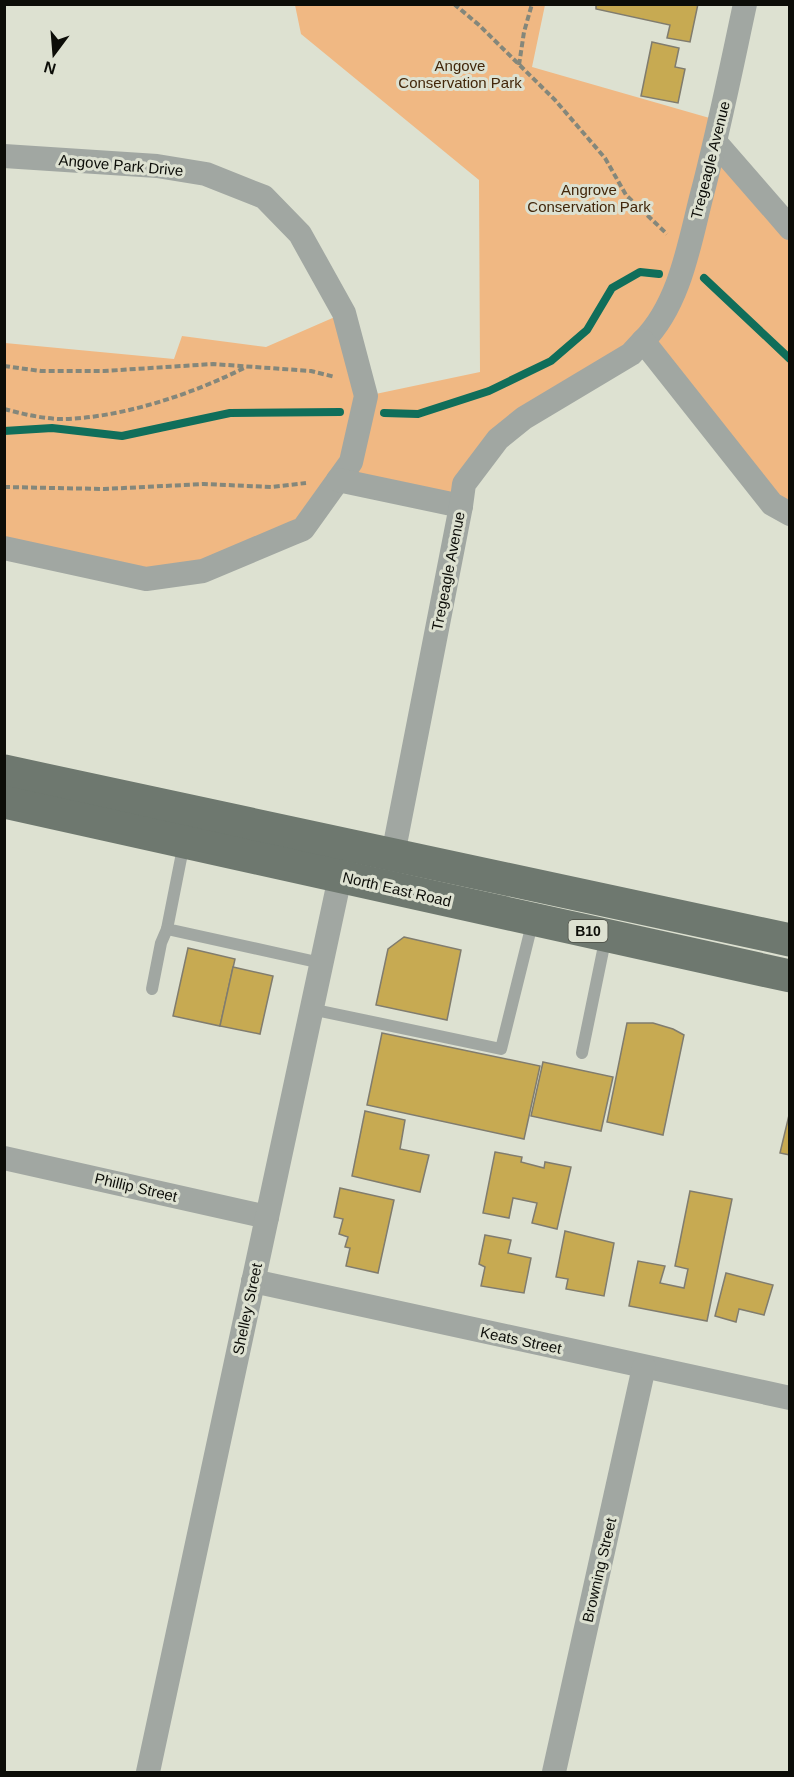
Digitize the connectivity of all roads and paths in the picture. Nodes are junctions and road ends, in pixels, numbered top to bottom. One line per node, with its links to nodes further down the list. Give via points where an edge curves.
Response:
1 (454, 4): 4 (path)
2 (532, 4): 4 (path)
3 (745, 4): 5 (street, Tregeagle Avenue)
4 (519, 65): 8 (path, via 605,158 626,195)
5 (716, 143): 7 (street); 8 (street, Tregeagle Avenue)
6 (4, 156): 12 (street, Angove Park Drive, via 206,174 264,197 300,234 344,313)
7 (789, 228)
8 (687, 253): 9 (street, Tregeagle Avenue, via 680,280 654,331)
9 (644, 341): 16 (street, Tregeagle Avenue, via 631,354 524,418 498,439 464,484); 17 (street, via 772,504)
10 (4, 366): 11 (path, via 104,371 213,364)
11 (248, 366): 12 (path, via 311,371); 13 (path, via 221,380 130,410 60,418)
12 (363, 386): 14 (street, Angove Park Drive, via 366,396 351,462)
13 (4, 409)
14 (338, 480): 15 (path, via 271,487); 16 (street); 18 (street, Angove Park Drive, via 303,529 203,571 146,579)
15 (4, 487)
16 (461, 506): 22 (street, Tregeagle Avenue)
17 (789, 514)
18 (4, 549)
19 (4, 771): 23 (main road, North East Road / B10)
20 (4, 802): 21 (main road, North East Road / B10)
21 (184, 842): 23 (main road, North East Road / B10); 26 (lane)
22 (393, 855): 23 (main road, North East Road / B10); 24 (street, Tregeagle Avenue); 28 (main road, North East Road / B10)
23 (344, 861): 24 (main road, North East Road / B10); 29 (street, Shelley Street)
24 (386, 887): 25 (main road, North East Road / B10)
25 (533, 919): 27 (main road, North East Road / B10); 32 (lane, via 501,1049)
26 (167, 929): 29 (lane); 31 (lane)
27 (607, 935): 30 (main road, North East Road / B10); 33 (lane)
28 (789, 940)
29 (321, 963): 32 (street, Shelley Street)
30 (789, 976)
31 (152, 989)
32 (311, 1009): 35 (street, Shelley Street)
33 (582, 1053)
34 (4, 1158): 35 (street, Phillip Street)
35 (267, 1217): 36 (street, Shelley Street)
36 (253, 1281): 37 (street, Keats Street); 39 (street, Shelley Street)
37 (644, 1367): 38 (street, Keats Street); 40 (street, Browning Street)
38 (789, 1398)
39 (148, 1773)
40 (554, 1773)

